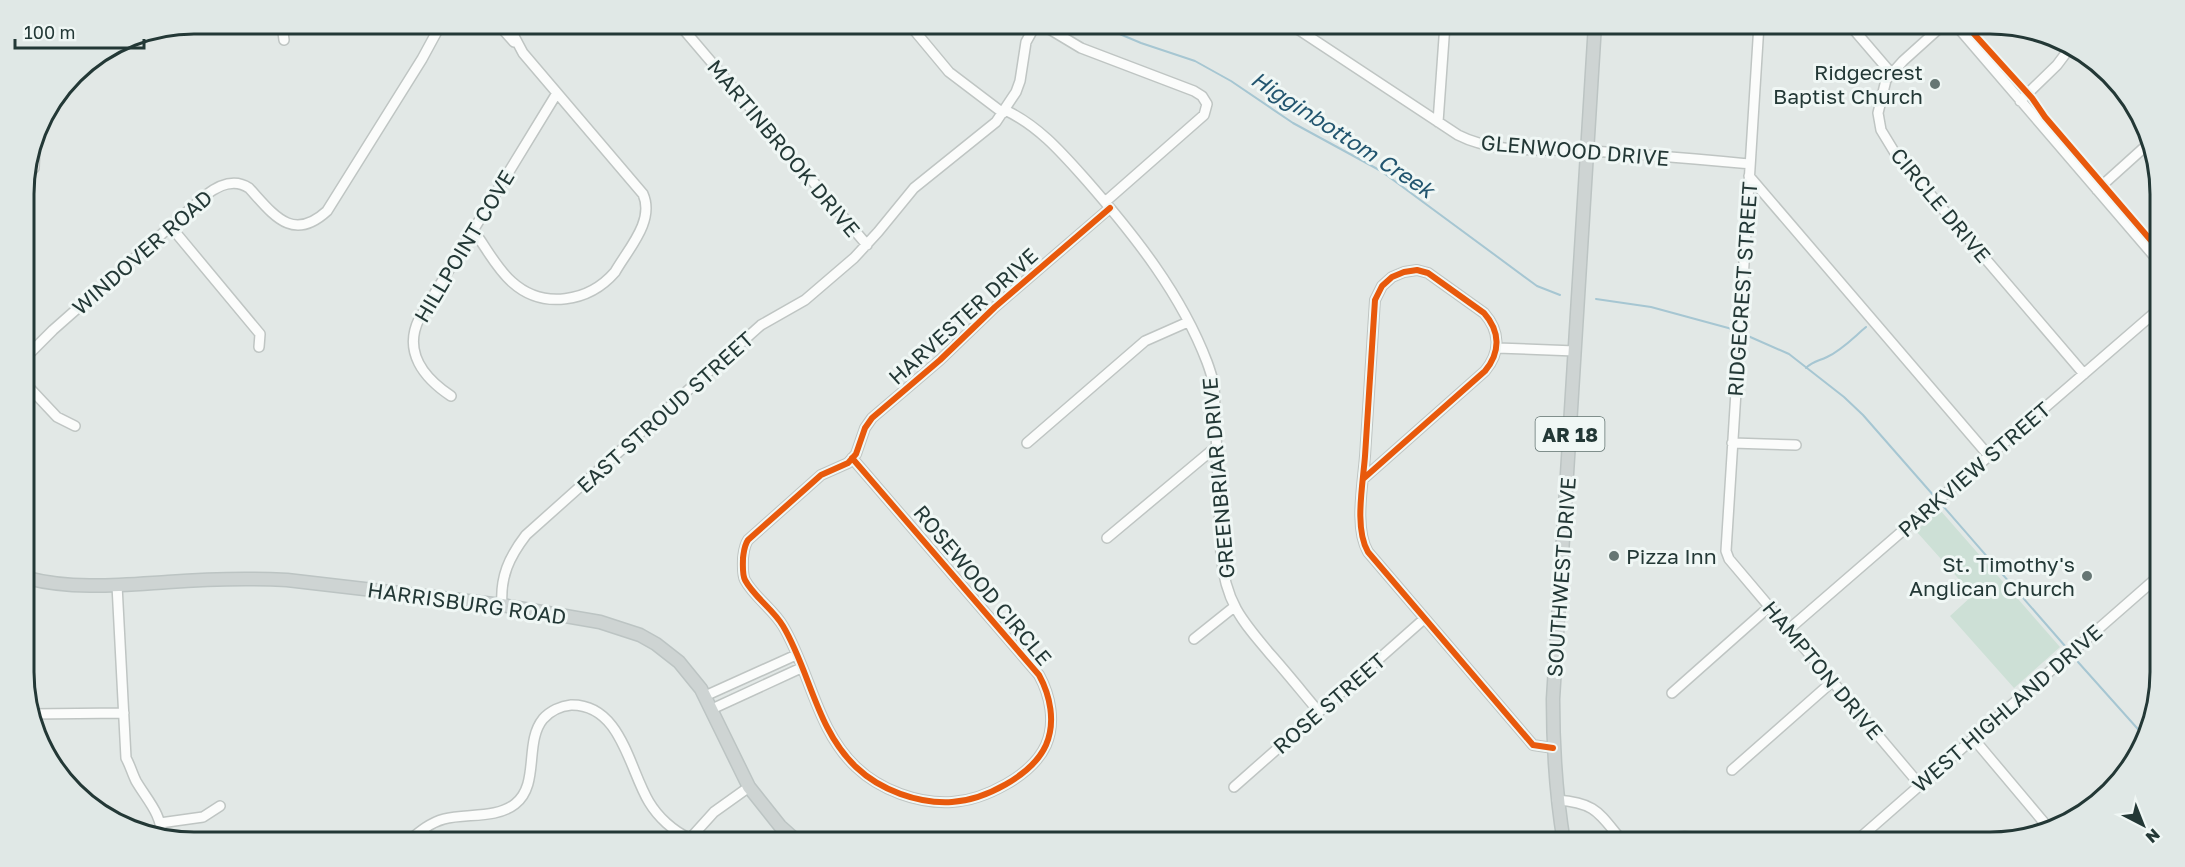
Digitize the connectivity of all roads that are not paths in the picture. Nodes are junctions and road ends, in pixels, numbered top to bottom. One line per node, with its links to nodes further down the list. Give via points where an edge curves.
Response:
1 (1306, 34): 23 (street, GLENWOOD DRIVE)
2 (1444, 34): 23 (street)
3 (1594, 34): 25 (main road, SOUTHWEST DRIVE / AR 18)
4 (1758, 34): 26 (street, RIDGECREST STREET)
5 (1858, 34): 19 (street)
6 (1933, 34): 19 (street)
7 (1964, 34): 21 (street)
8 (283, 35): 16 (street)
9 (436, 35): 30 (street, WINDOVER ROAD, via 319,218 303,225 286,223 249,188 232,182 211,191)
10 (507, 35): 17 (street)
11 (514, 35): 17 (street)
12 (688, 35): 32 (street, MARTINBROOK DRIVE)
13 (918, 35): 22 (street, GREENBRIAR DRIVE, via 949,72)
14 (1031, 35): 22 (street, EAST STROUD STREET, via 1020,81)
15 (1059, 35): 29 (street, HARVESTER DRIVE, via 1081,48 1194,91 1207,104 1204,115)
16 (284, 40)
17 (523, 53): 20 (street)
18 (2066, 54): 21 (street)
19 (1891, 73): 40 (street, CIRCLE DRIVE, via 1878,113 1881,130 1895,153)
20 (557, 93): 31 (street, HILLPOINT COVE); 31 (street, via 646,202 645,220 615,272 583,295 560,300 537,296 500,270)
21 (2020, 100): 28 (street)
22 (1004, 112): 29 (street, GREENBRIAR DRIVE, via 1046,136); 32 (street, EAST STROUD STREET, via 990,128 914,188)
23 (1438, 122): 25 (street, GLENWOOD DRIVE, via 1484,145)
24 (2143, 148): 28 (street)
25 (1587, 151): 26 (street, GLENWOOD DRIVE); 39 (main road, SOUTHWEST DRIVE / AR 18)
26 (1750, 164): 27 (street, RIDGECREST STREET)
27 (1749, 176): 45 (street, RIDGECREST STREET); 48 (street)
28 (2097, 190): 33 (street)
29 (1107, 205): 35 (street, GREENBRIAR DRIVE, via 1148,255); 49 (street, HARVESTER DRIVE, via 872,418)
30 (171, 227): 36 (street, WINDOVER ROAD); 37 (street, via 260,334)
31 (473, 230): 42 (street, HILLPOINT COVE, via 414,333 418,362 433,384)
32 (867, 245): 56 (street, EAST STROUD STREET, via 805,300 761,326 526,535 505,569)
33 (2150, 251)
34 (2150, 317): 40 (street, PARKVIEW STREET)
35 (1188, 322): 44 (street, via 1145,340); 47 (street, GREENBRIAR DRIVE, via 1214,384)
36 (35, 345)
37 (259, 347)
38 (1497, 348): 39 (street); 50 (street, via 1485,371); 50 (street, via 1495,329 1484,313 1428,273 1404,272 1382,286 1375,300)
39 (1575, 351): 72 (main road, SOUTHWEST DRIVE / AR 18)
40 (2084, 374): 48 (street, PARKVIEW STREET)
41 (35, 392): 43 (street, via 57,417)
42 (451, 396)
43 (75, 426)
44 (1027, 443)
45 (1732, 443): 46 (street); 52 (street, RIDGECREST STREET)
46 (1796, 445)
47 (1217, 446): 51 (street); 57 (street, GREENBRIAR DRIVE, via 1222,564)
48 (1989, 456): 60 (street, PARKVIEW STREET)
49 (852, 458): 62 (street, ROSEWOOD CIRCLE, via 842,467 821,475 745,545 744,579 783,626); 63 (street, ROSEWOOD CIRCLE, via 1039,675 1050,698 1048,739 1043,751 1020,775 985,794 953,802 914,798 884,787 842,753)
50 (1363, 479): 59 (street, via 1363,545)
51 (1107, 538)
52 (1727, 554): 58 (street, HAMPTON DRIVE)
53 (34, 579): 55 (main road, HARRISBURG ROAD, via 66,585)
54 (2150, 584): 71 (street, WEST HIGHLAND DRIVE)
55 (117, 585): 56 (main road, HARRISBURG ROAD, via 254,578); 69 (street)
56 (502, 605): 66 (main road, HARRISBURG ROAD, via 600,622 640,635 679,662)
57 (1234, 607): 61 (street); 68 (street, GREENBRIAR DRIVE)
58 (1769, 607): 60 (street, HAMPTON DRIVE); 65 (street)
59 (1424, 619): 68 (street, ROSE STREET); 72 (street, via 1533,745)
60 (1788, 630): 64 (street, HAMPTON DRIVE)
61 (1194, 639)
62 (796, 655): 63 (street, ROSEWOOD CIRCLE); 66 (street)
63 (801, 668): 67 (street)
64 (1833, 681): 73 (street); 74 (street, HAMPTON DRIVE)
65 (1672, 693)
66 (705, 696): 67 (main road, HARRISBURG ROAD)
67 (712, 708): 75 (main road, HARRISBURG ROAD)
68 (1319, 712): 76 (street, ROSE STREET)
69 (123, 713): 70 (street); 79 (street, via 126,758)
70 (40, 714)
71 (1973, 738): 74 (street, WEST HIGHLAND DRIVE); 80 (street)
72 (1553, 748): 77 (main road, SOUTHWEST DRIVE / AR 18)
73 (1732, 770)
74 (1920, 785): 88 (street, WEST HIGHLAND DRIVE)
75 (749, 787): 84 (street, via 714,812); 85 (main road, HARRISBURG ROAD)
76 (1234, 787)
77 (1557, 800): 86 (main road, SOUTHWEST DRIVE / AR 18); 87 (street, via 1589,806)
78 (220, 806): 79 (street, via 203,817)
79 (160, 823): 81 (street)
80 (2044, 823)
81 (161, 828)
82 (418, 832): 83 (street, via 446,818 503,811 518,802 526,790 535,738 543,719 556,709 574,705 586,706 602,717 623,743 653,808)
83 (677, 832)
84 (695, 832)
85 (787, 832)
86 (1562, 832)
87 (1614, 832)
88 (1867, 832)

